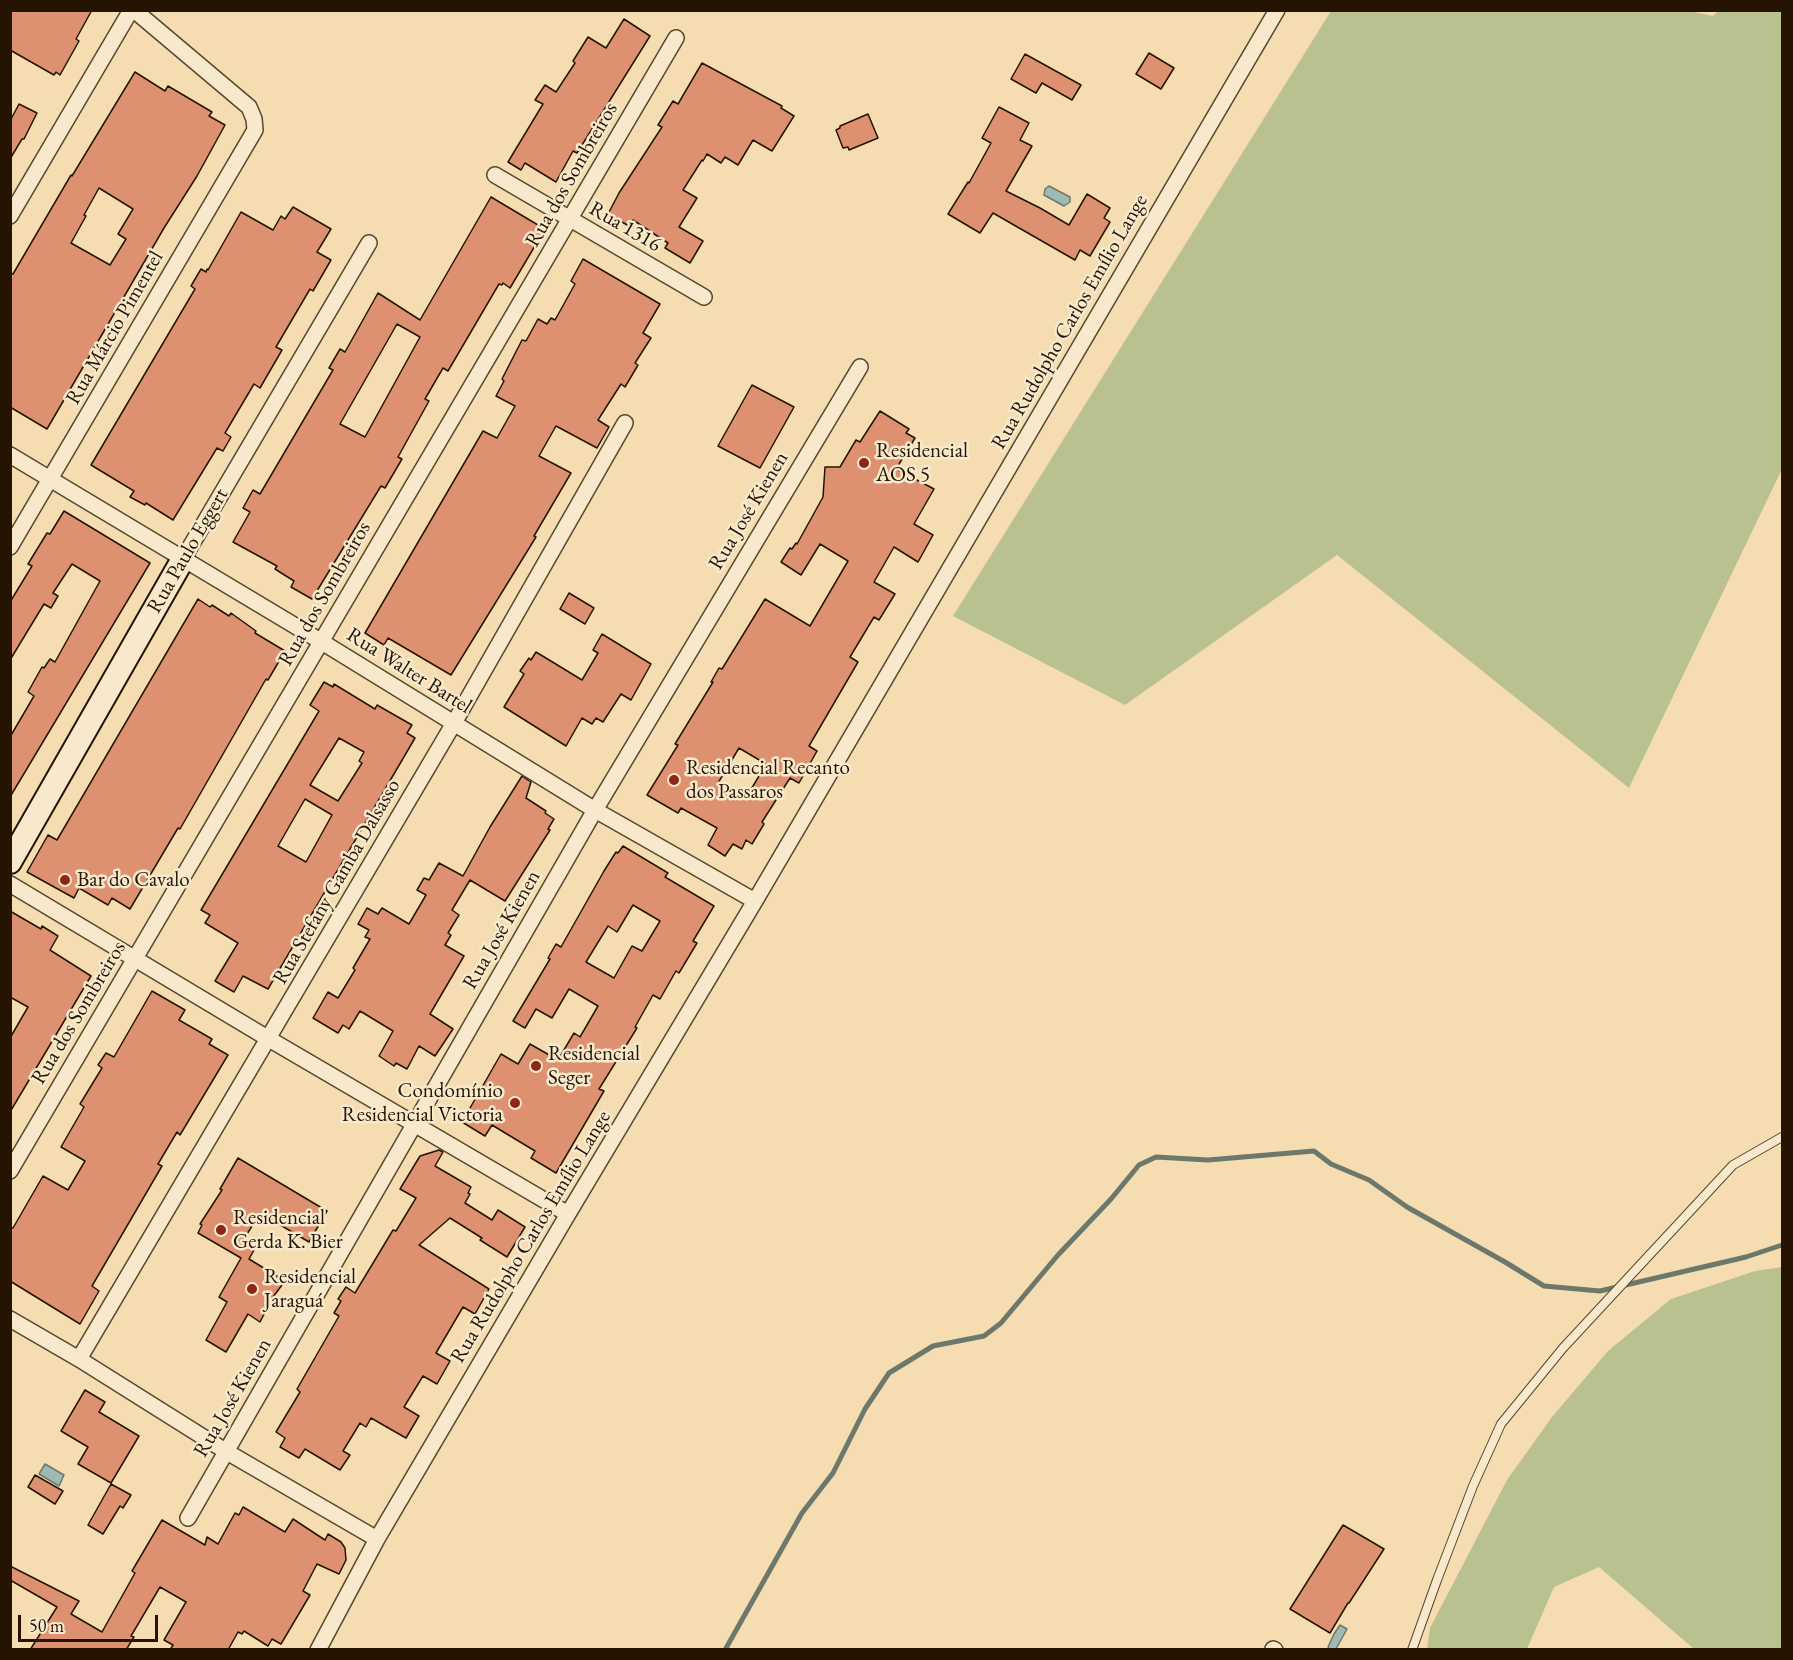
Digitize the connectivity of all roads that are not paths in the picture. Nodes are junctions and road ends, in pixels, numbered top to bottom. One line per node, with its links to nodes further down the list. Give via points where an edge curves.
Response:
1 (133, 10): 5 (street); 12 (street, Rua Márcio Pimentel, via 249,107 255,130)
2 (1277, 10): 20 (street, Rua Rudolpho Carlos Emílio Lange)
3 (676, 38): 6 (street, Rua dos Sombreiros)
4 (495, 175): 6 (street, Rua 1316)
5 (10, 216)
6 (571, 219): 8 (street, Rua 1316); 15 (street, Rua dos Sombreiros)
7 (369, 243): 14 (street, Rua Paulo Eggert)
8 (704, 297)
9 (860, 367): 17 (street, Rua José Kienen)
10 (625, 423): 16 (street, Rua Stefany Gamba Dalsasso)
11 (10, 455): 12 (street, Rua Walter Bartel)
12 (50, 479): 13 (street, Rua Márcio Pimentel); 14 (street, Rua Walter Bartel)
13 (10, 547)
14 (183, 560): 15 (street, Rua Walter Bartel); 18 (street, Rua Paulo Eggert)
15 (321, 642): 16 (street, Rua Walter Bartel); 21 (street, Rua dos Sombreiros)
16 (454, 723): 17 (street, Rua Walter Bartel); 22 (street, Rua Stefany Gamba Dalsasso)
17 (595, 810): 20 (street, Rua Walter Bartel); 23 (street, Rua José Kienen)
18 (10, 862)
19 (10, 884): 21 (street)
20 (755, 901): 26 (street, Rua Rudolpho Carlos Emílio Lange)
21 (136, 959): 22 (street); 25 (street, Rua dos Sombreiros)
22 (269, 1039): 23 (street); 28 (street, Rua Stefany Gamba Dalsasso)
23 (414, 1124): 26 (street); 29 (street, Rua José Kienen)
24 (1782, 1137): 33 (lane, via 1733,1166 1563,1348 1501,1424 1473,1486)
25 (10, 1171)
26 (568, 1214): 31 (street, Rua Rudolpho Carlos Emílio Lange)
27 (10, 1319): 28 (street)
28 (79, 1359): 29 (street)
29 (227, 1452): 30 (street, Rua José Kienen); 31 (street)
30 (188, 1518)
31 (377, 1539): 32 (street, Rua Rudolpho Carlos Emílio Lange)
32 (318, 1650)
33 (1413, 1650)

